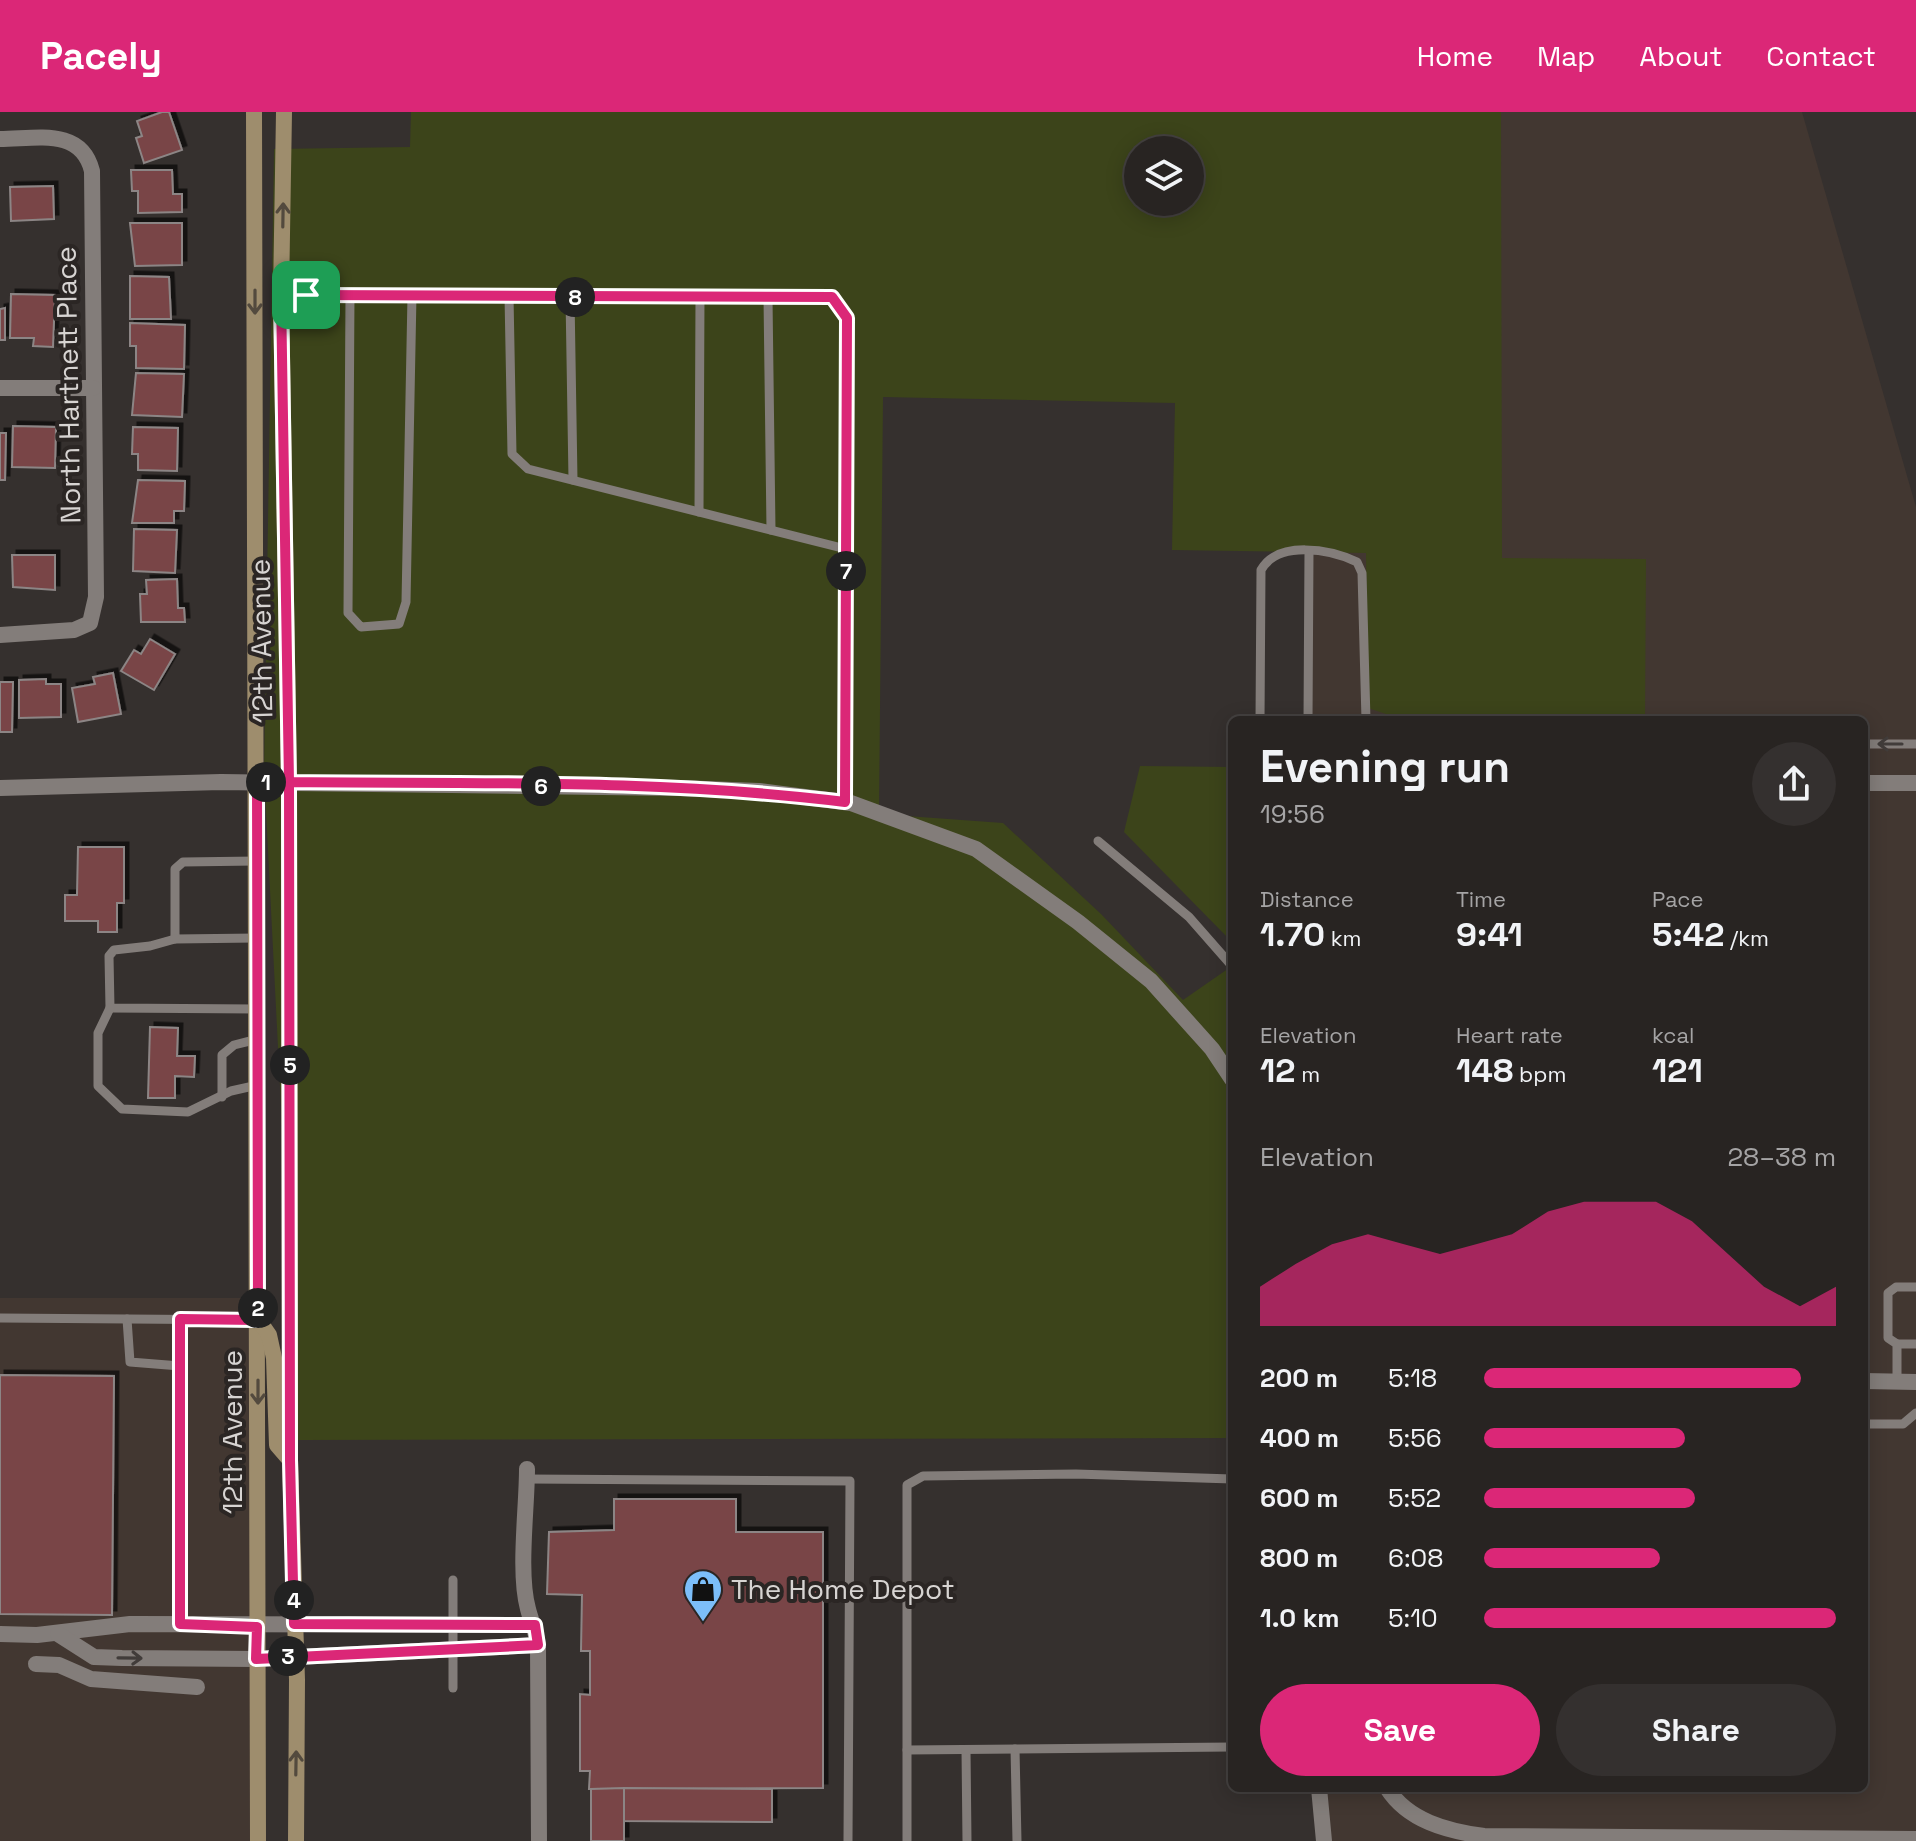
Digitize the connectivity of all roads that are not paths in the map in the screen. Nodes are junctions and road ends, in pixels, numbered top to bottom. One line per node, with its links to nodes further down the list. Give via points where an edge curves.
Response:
1 (254, 112): 24 (main road, 12th Avenue, one-way to 24)
2 (284, 112): 4 (main road, 12th Avenue, one-way to 2)
3 (0, 139): 12 (street, North Hartnett Place, via 57,139 82,148 92,171)
4 (281, 295): 5 (lane); 25 (main road, 12th Avenue)
5 (350, 295): 6 (lane); 6 (lane, via 348,613 361,627 399,624 406,602)
6 (412, 295): 7 (lane)
7 (509, 296): 8 (lane); 13 (lane, via 512,454 528,469)
8 (570, 297): 9 (lane); 13 (lane)
9 (700, 298): 10 (lane); 14 (lane)
10 (768, 298): 15 (lane); 16 (lane, via 832,297 847,318)
11 (0, 388): 12 (street)
12 (93, 388): 18 (street, North Hartnett Place, via 96,597 90,623 74,630)
13 (573, 480): 14 (lane)
14 (699, 512): 15 (lane)
15 (771, 530): 16 (lane)
16 (846, 549): 29 (lane)
17 (1309, 551): 19 (lane, via 1281,552 1268,558 1261,570); 20 (lane); 21 (lane, via 1342,555 1357,562 1362,573)
18 (0, 635)
19 (1260, 716)
20 (1308, 716)
21 (1366, 716)
22 (1868, 744): 23 (lane, one-way to 22)
23 (1916, 744)
24 (257, 782): 25 (street); 28 (street); 31 (main road, 12th Avenue)
25 (289, 782): 29 (street, via 678,788); 54 (main road, 12th Avenue)
26 (1868, 783): 27 (street)
27 (1916, 783)
28 (0, 788)
29 (845, 802): 38 (street, via 976,849 1151,981)
30 (1098, 841): 34 (lane, via 1189,917)
31 (257, 861): 32 (main road, 12th Avenue); 33 (lane, via 183,862 175,869)
32 (257, 938): 33 (lane); 36 (main road, 12th Avenue)
33 (175, 939): 35 (lane, via 114,950 109,956)
34 (1228, 961)
35 (110, 1008): 36 (lane); 40 (lane, via 98,1033 98,1086 105,1096 122,1109 188,1112)
36 (258, 1009): 37 (main road, 12th Avenue)
37 (258, 1039): 39 (main road, 12th Avenue); 40 (lane, via 234,1045 222,1055)
38 (1228, 1073)
39 (258, 1085): 40 (lane); 45 (main road, 12th Avenue)
40 (222, 1097)
41 (1916, 1287): 46 (lane, via 1896,1287 1888,1293 1888,1338)
42 (0, 1318): 43 (lane)
43 (127, 1319): 44 (lane); 48 (lane, via 130,1362)
44 (180, 1319): 45 (lane); 48 (lane)
45 (258, 1320): 54 (main road, via 269,1335 274,1358 277,1445); 62 (main road, 12th Avenue, one-way to 62)
46 (1897, 1344): 47 (lane); 50 (lane)
47 (1916, 1344)
48 (180, 1366): 58 (lane)
49 (1868, 1381): 50 (street)
50 (1897, 1382): 51 (street)
51 (1916, 1382)
52 (1916, 1413): 53 (lane, via 1903,1424)
53 (1868, 1424)
54 (290, 1460): 59 (main road, 12th Avenue)
55 (527, 1474): 61 (street, via 525,1580); 87 (lane, via 850,1481)
56 (1228, 1479): 74 (lane, via 923,1476 907,1485)
57 (453, 1580): 60 (lane)
58 (180, 1624): 62 (street); 64 (street)
59 (294, 1624): 60 (street); 62 (street); 67 (main road, 12th Avenue)
60 (453, 1625): 61 (street); 66 (lane)
61 (535, 1625): 65 (street)
62 (257, 1627): 68 (main road, 12th Avenue)
63 (0, 1634): 64 (street)
64 (58, 1634): 68 (street, one-way to 68, via 94,1657)
65 (538, 1645): 66 (street); 86 (street)
66 (453, 1647): 67 (street); 71 (lane)
67 (297, 1656): 68 (street); 85 (main road, 12th Avenue, one-way to 67)
68 (256, 1659): 84 (main road, 12th Avenue)
69 (36, 1664): 70 (street, via 59,1665 91,1679)
70 (197, 1687)
71 (453, 1688)
72 (1228, 1747): 73 (lane)
73 (1015, 1749): 75 (lane); 90 (lane)
74 (907, 1750): 75 (lane); 88 (lane)
75 (966, 1750): 89 (lane)
76 (1319, 1792): 91 (street)
77 (1391, 1792): 78 (street, via 1417,1816 1456,1832)
78 (1621, 1838): 81 (street)
79 (1729, 1838): 80 (street); 81 (street)
80 (1798, 1838): 82 (street)
81 (1681, 1839)
82 (1837, 1839): 83 (street)
83 (1916, 1839)
84 (258, 1841)
85 (296, 1841)
86 (539, 1841)
87 (848, 1841)
88 (907, 1841)
89 (967, 1841)
90 (1017, 1841)
91 (1324, 1841)

